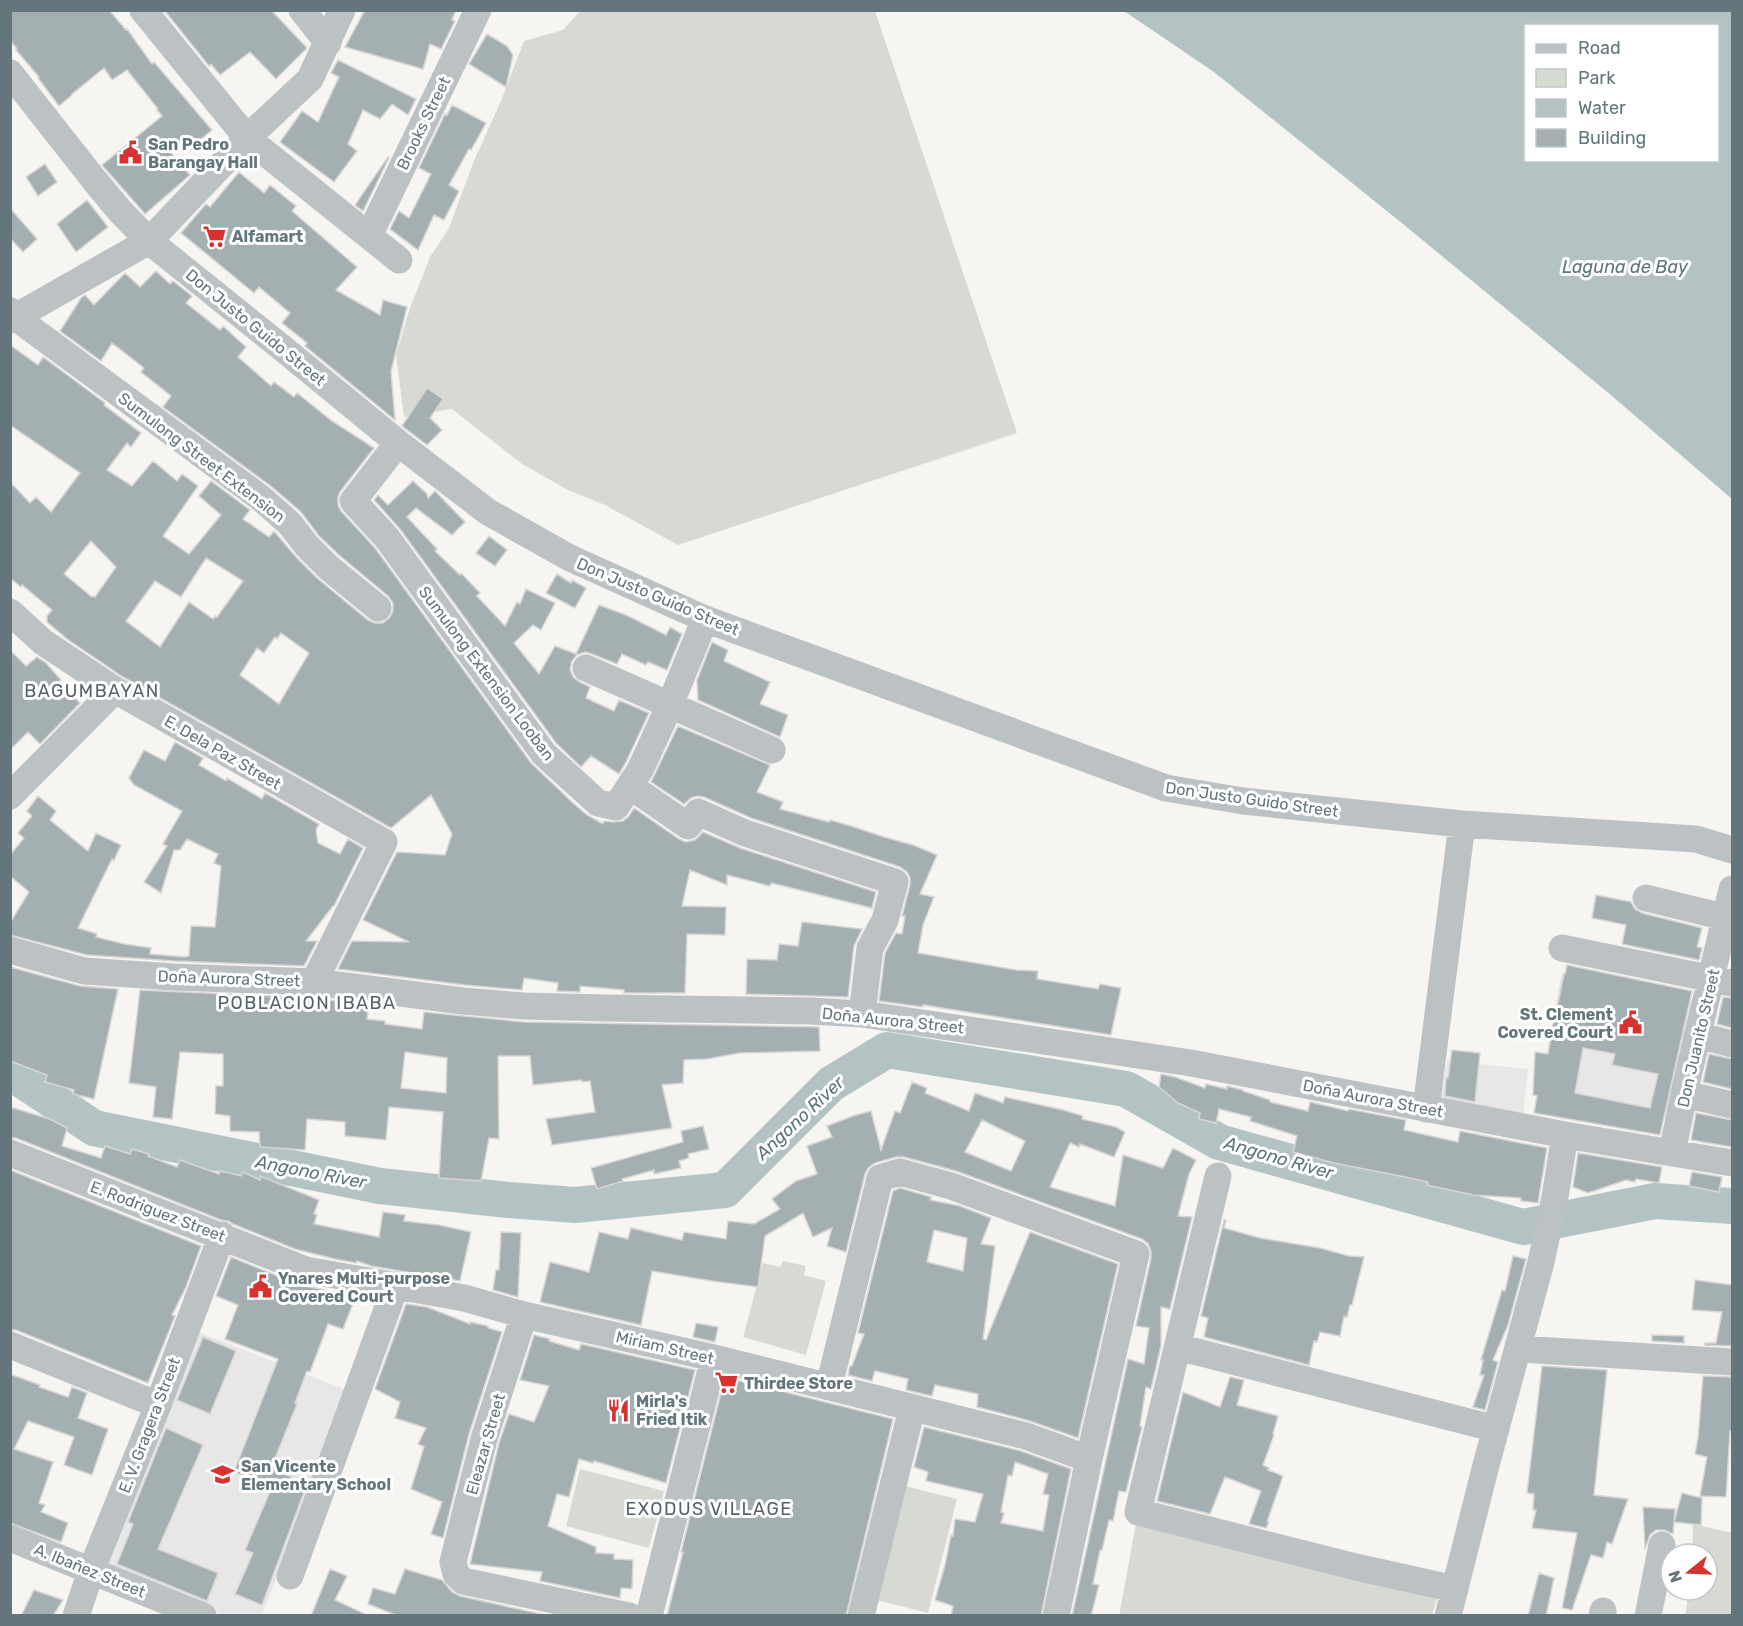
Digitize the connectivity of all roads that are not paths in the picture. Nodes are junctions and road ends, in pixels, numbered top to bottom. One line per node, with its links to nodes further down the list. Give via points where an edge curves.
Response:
1 (143, 10): 7 (street)
2 (302, 10): 5 (street)
3 (342, 10): 5 (street)
4 (478, 10): 8 (street, Brooks Street)
5 (328, 43): 7 (street, via 310,79)
6 (10, 73): 9 (street, Don Justo Guido Street, via 95,181)
7 (246, 138): 8 (street); 9 (street)
8 (369, 236): 10 (street)
9 (149, 241): 11 (street); 12 (street, Don Justo Guido Street)
10 (399, 260)
11 (12, 316): 13 (street, Sumulong Street Extension, via 262,499 328,567)
12 (398, 443): 15 (street, Don Justo Guido Street, via 488,512 570,558); 20 (street, Sumulong Extension Looban, via 352,501 387,537 544,754 598,803 616,807)
13 (378, 608)
14 (10, 612): 17 (street, E. Dela Paz Street, via 43,642)
15 (705, 619): 18 (street, Sumulong Extension Looban); 22 (street, Don Justo Guido Street, via 1166,788 1277,805)
16 (586, 668): 18 (street)
17 (114, 690): 21 (street); 30 (street, E. Dela Paz Street, via 384,842)
18 (670, 705): 19 (street); 20 (street, Sumulong Extension Looban)
19 (772, 750)
20 (630, 786): 31 (street, via 688,826 698,812 745,833 895,882 885,920 870,948)
21 (10, 796)
22 (1462, 824): 23 (street, Don Justo Guido Street, via 1696,839); 36 (street)
23 (1732, 850)
24 (1732, 889): 26 (street, Don Juanito Street)
25 (1646, 898): 26 (street)
26 (1729, 918): 29 (street, Don Juanito Street)
27 (1562, 948): 29 (street)
28 (10, 950): 30 (street, Doña Aurora Street, via 84,971)
29 (1722, 981): 32 (street, Don Juanito Street)
30 (314, 982): 31 (street, Doña Aurora Street, via 422,997 524,1005)
31 (862, 1014): 36 (street, Doña Aurora Street, via 1191,1063)
32 (1697, 1035): 33 (street); 34 (street, Don Juanito Street)
33 (1732, 1044)
34 (1684, 1094): 35 (street); 39 (street, Don Juanito Street)
35 (1732, 1105)
36 (1426, 1109): 37 (street, Doña Aurora Street)
37 (1565, 1135): 39 (street, Doña Aurora Street); 48 (street, via 1542,1259)
38 (10, 1153): 42 (street, E. Rodriguez Street)
39 (1672, 1153): 40 (street, Doña Aurora Street)
40 (1732, 1163)
41 (1218, 1176): 47 (street)
42 (222, 1235): 43 (street, E. Rodriguez Street); 52 (street, E. V. Gragera Street)
43 (306, 1270): 44 (street, Miriam Street)
44 (396, 1286): 45 (street, Miriam Street, via 464,1298); 59 (street)
45 (524, 1315): 49 (street, Miriam Street); 63 (street, Eleazar Street, via 484,1439 453,1562 456,1574 463,1581)
46 (10, 1345): 52 (street)
47 (1178, 1347): 54 (street); 60 (street, via 1138,1512)
48 (1519, 1349): 50 (street); 54 (street)
49 (714, 1358): 51 (street, Miriam Street); 64 (street)
50 (1732, 1362)
51 (829, 1386): 53 (street, Miriam Street); 55 (street, via 880,1178 900,1172 951,1186 1136,1254)
52 (158, 1405): 58 (street, E. V. Gragera Street)
53 (912, 1408): 55 (street, Miriam Street, via 1026,1436); 65 (street)
54 (1496, 1429): 60 (street)
55 (1089, 1459): 66 (street)
56 (10, 1538): 58 (street, A. Ibañez Street)
57 (1659, 1560): 68 (street)
58 (91, 1571): 61 (street, E. V. Gragera Street); 62 (street, A. Ibañez Street)
59 (290, 1575)
60 (1455, 1589): 67 (street)
61 (76, 1616)
62 (204, 1616)
63 (629, 1616)
64 (649, 1616)
65 (861, 1616)
66 (1056, 1616)
67 (1448, 1616)
68 (1648, 1616)

